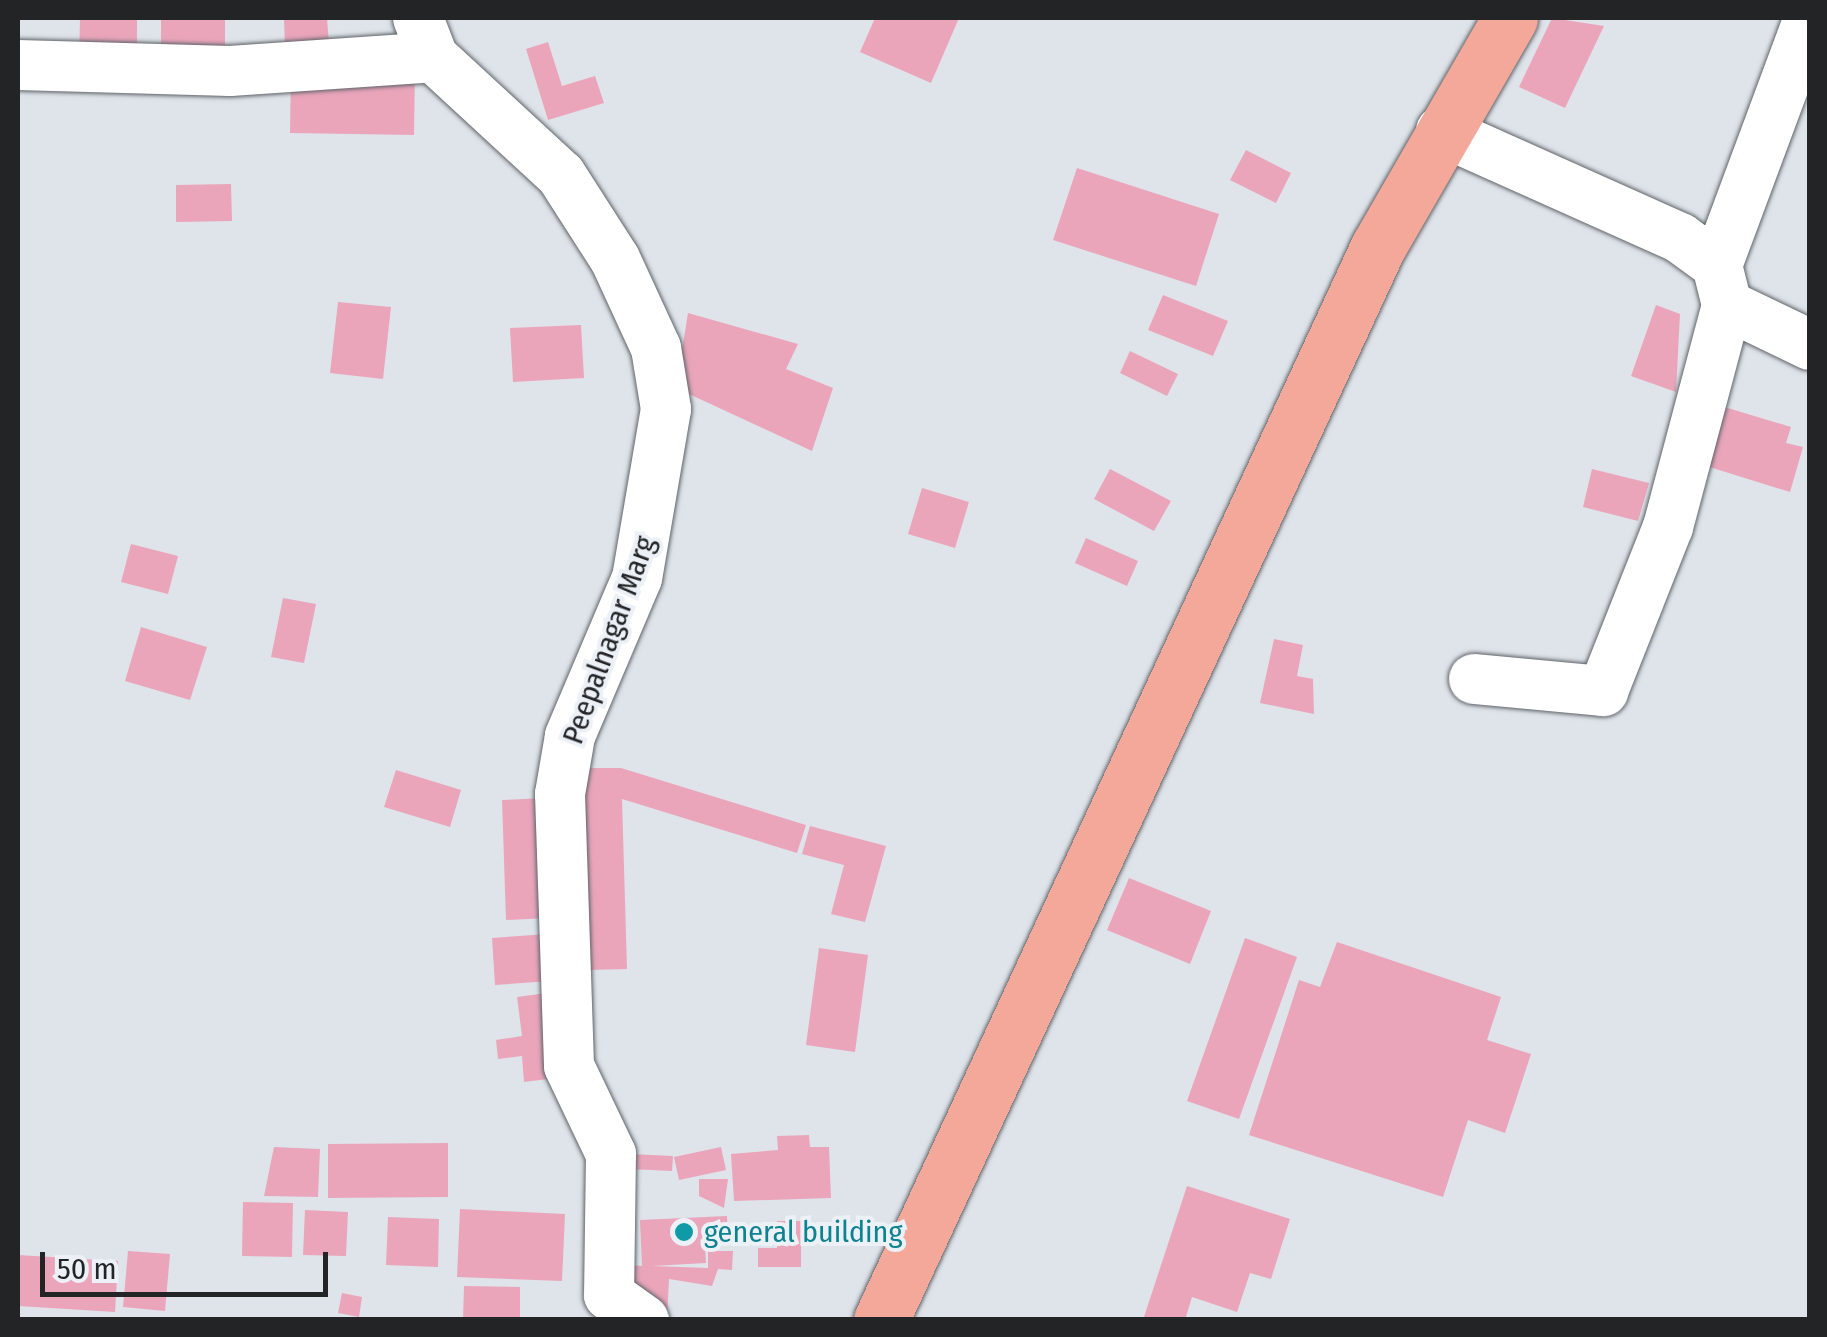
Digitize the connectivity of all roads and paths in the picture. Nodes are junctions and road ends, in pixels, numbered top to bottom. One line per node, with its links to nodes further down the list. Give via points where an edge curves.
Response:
1 (1510, 18): 5 (main road)
2 (1809, 18): 6 (street)
3 (425, 37): 4 (street, via 230,71); 9 (street, Peepalnagar Marg, via 561,175 656,348 666,409 638,578 570,736 560,794 569,1066 611,1154 608,1294)
4 (18, 65)
5 (1441, 131): 6 (street, via 1680,238); 10 (main road, via 1326,356)
6 (1722, 285): 7 (street); 8 (street, via 1668,527 1603,691)
7 (1810, 344)
8 (1474, 678)
9 (644, 1320)
10 (882, 1320)

